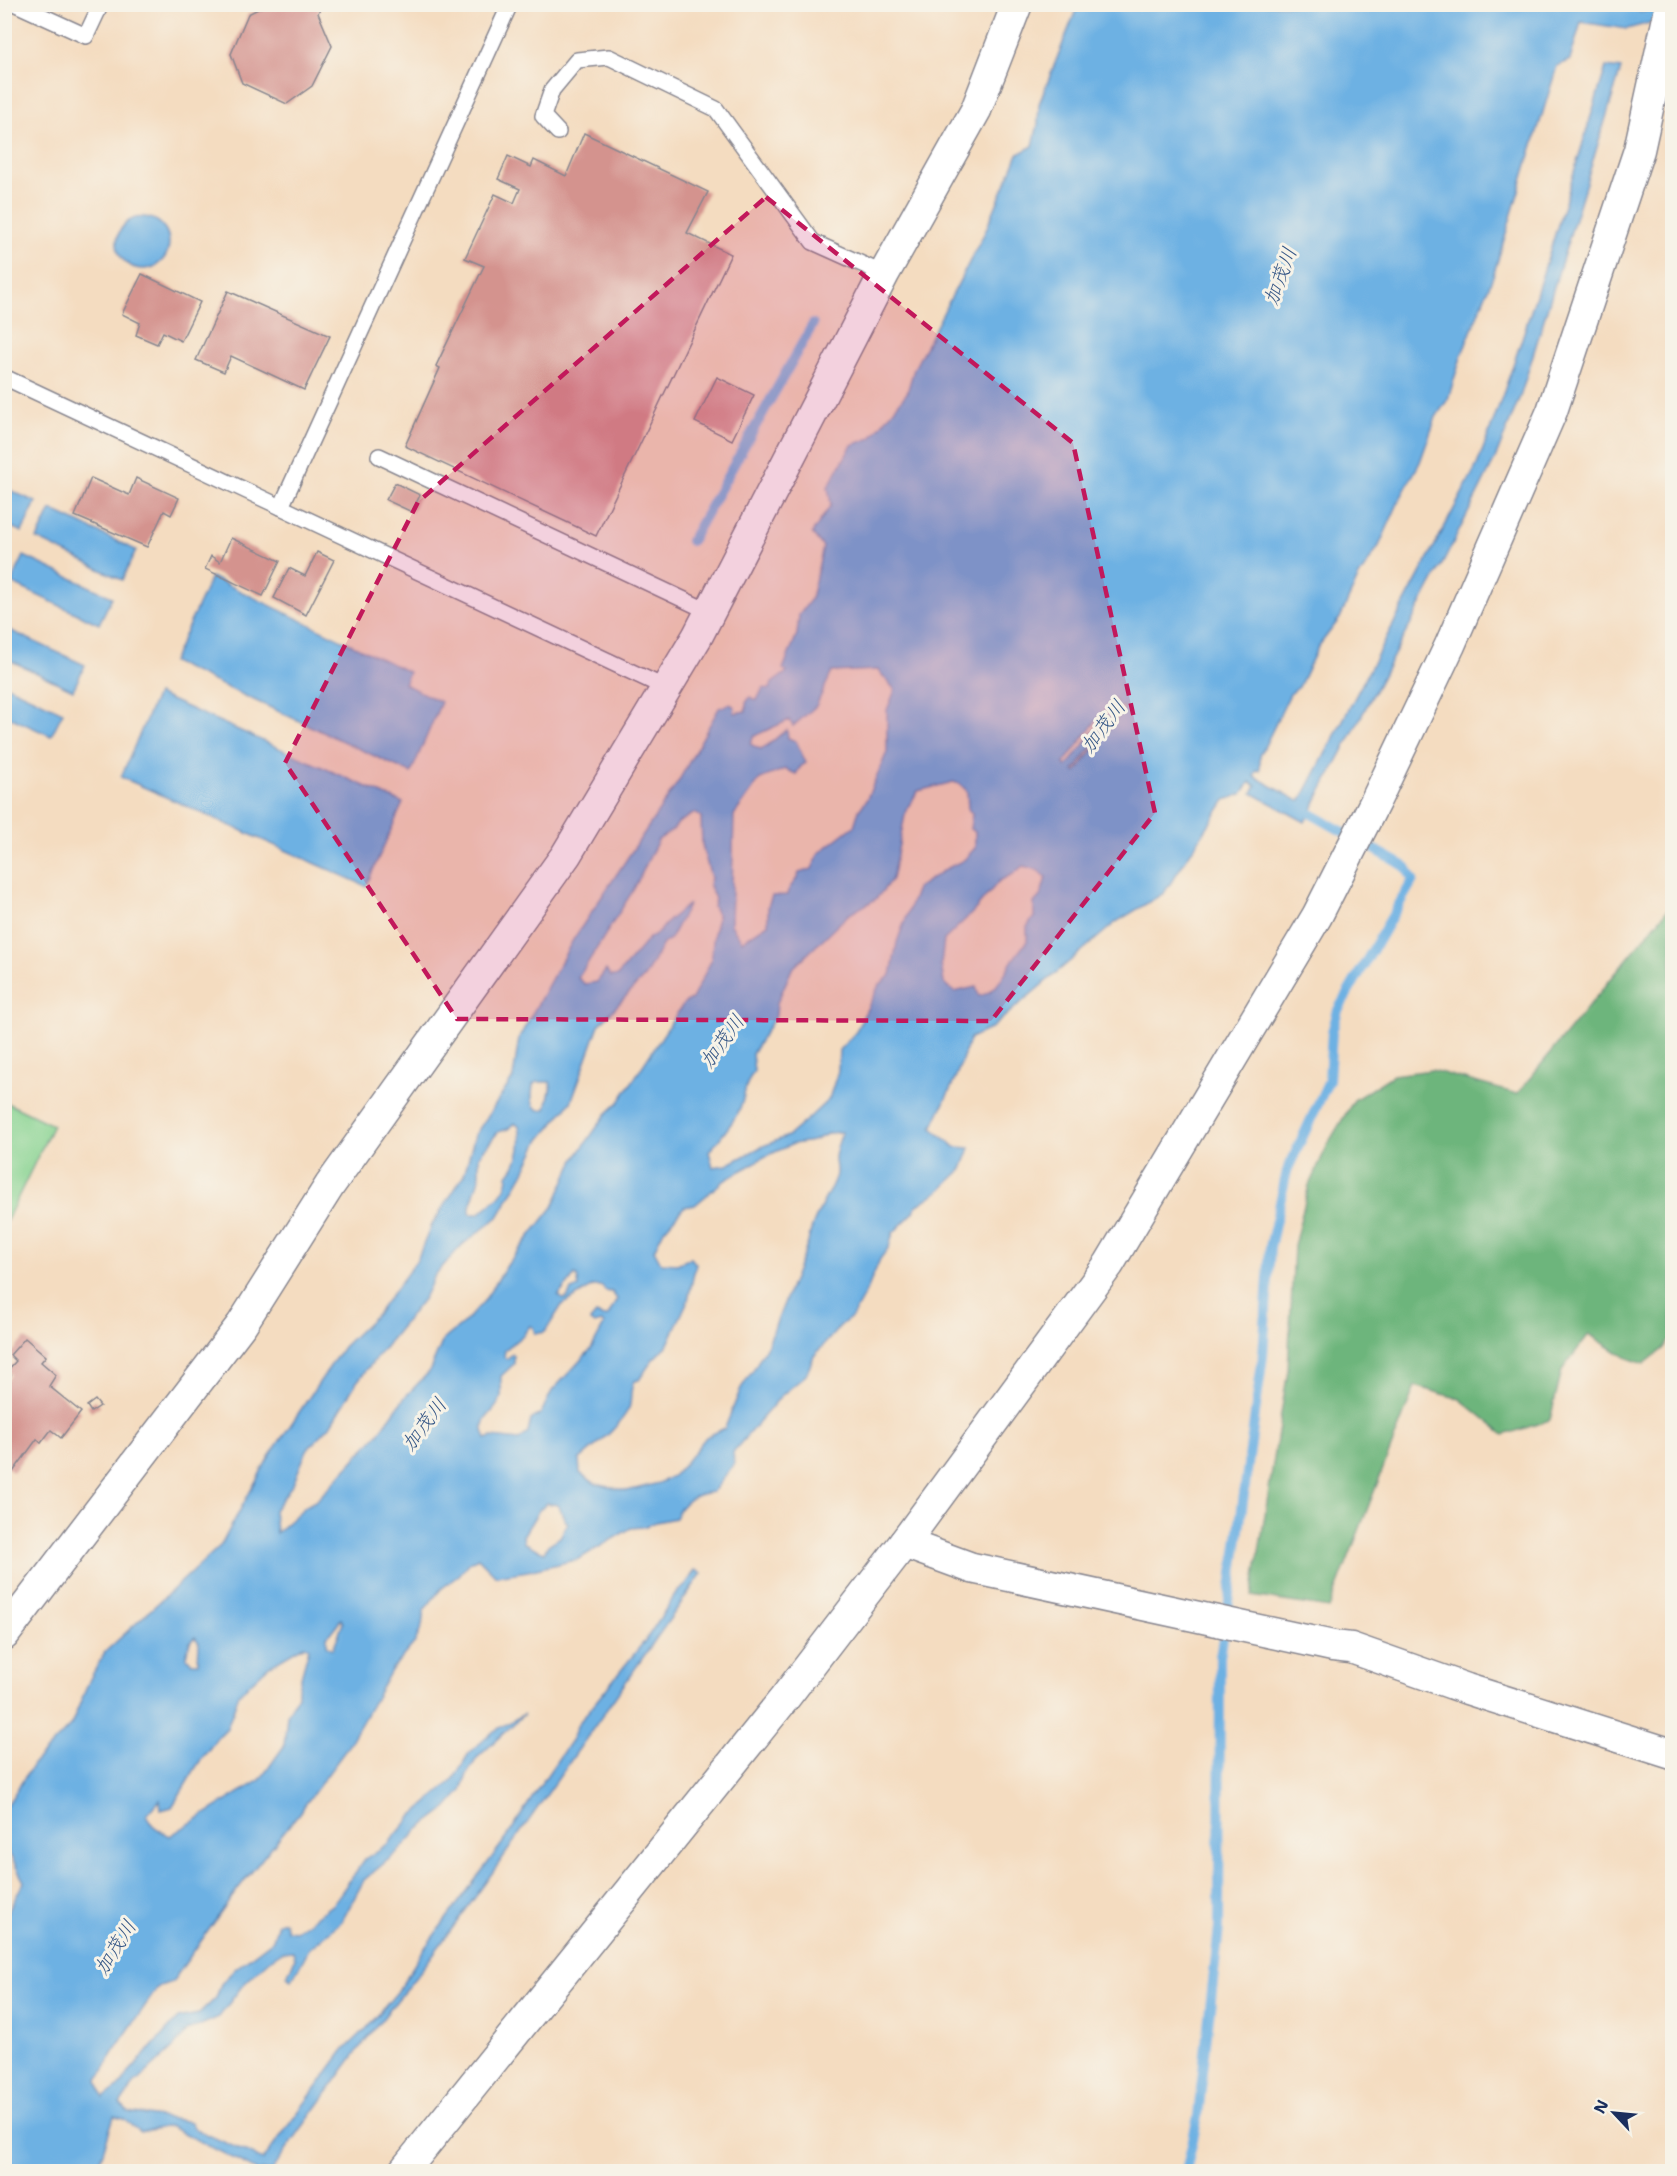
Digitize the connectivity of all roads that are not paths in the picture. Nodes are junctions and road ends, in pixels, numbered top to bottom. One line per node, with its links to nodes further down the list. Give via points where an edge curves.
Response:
1 (16, 4): 2 (lane, via 86,36)
2 (101, 4)
3 (510, 4): 11 (lane)
4 (1017, 4): 8 (street, via 975,110)
5 (1671, 4): 6 (street)
6 (1668, 41): 14 (street, via 1639,150 1552,411 1450,645 1328,895 1109,1264)
7 (558, 132): 8 (lane, via 543,116 552,90 577,60 609,57 716,110 813,242)
8 (884, 274): 12 (street)
9 (4, 377): 11 (lane)
10 (379, 456): 12 (lane)
11 (281, 507): 13 (lane)
12 (710, 612): 13 (street)
13 (666, 688): 15 (street, via 566,855 330,1185 242,1324)
14 (904, 1543): 16 (street, via 972,1568 1351,1648); 17 (street)
15 (4, 1635)
16 (1672, 1754)
17 (403, 2172)

